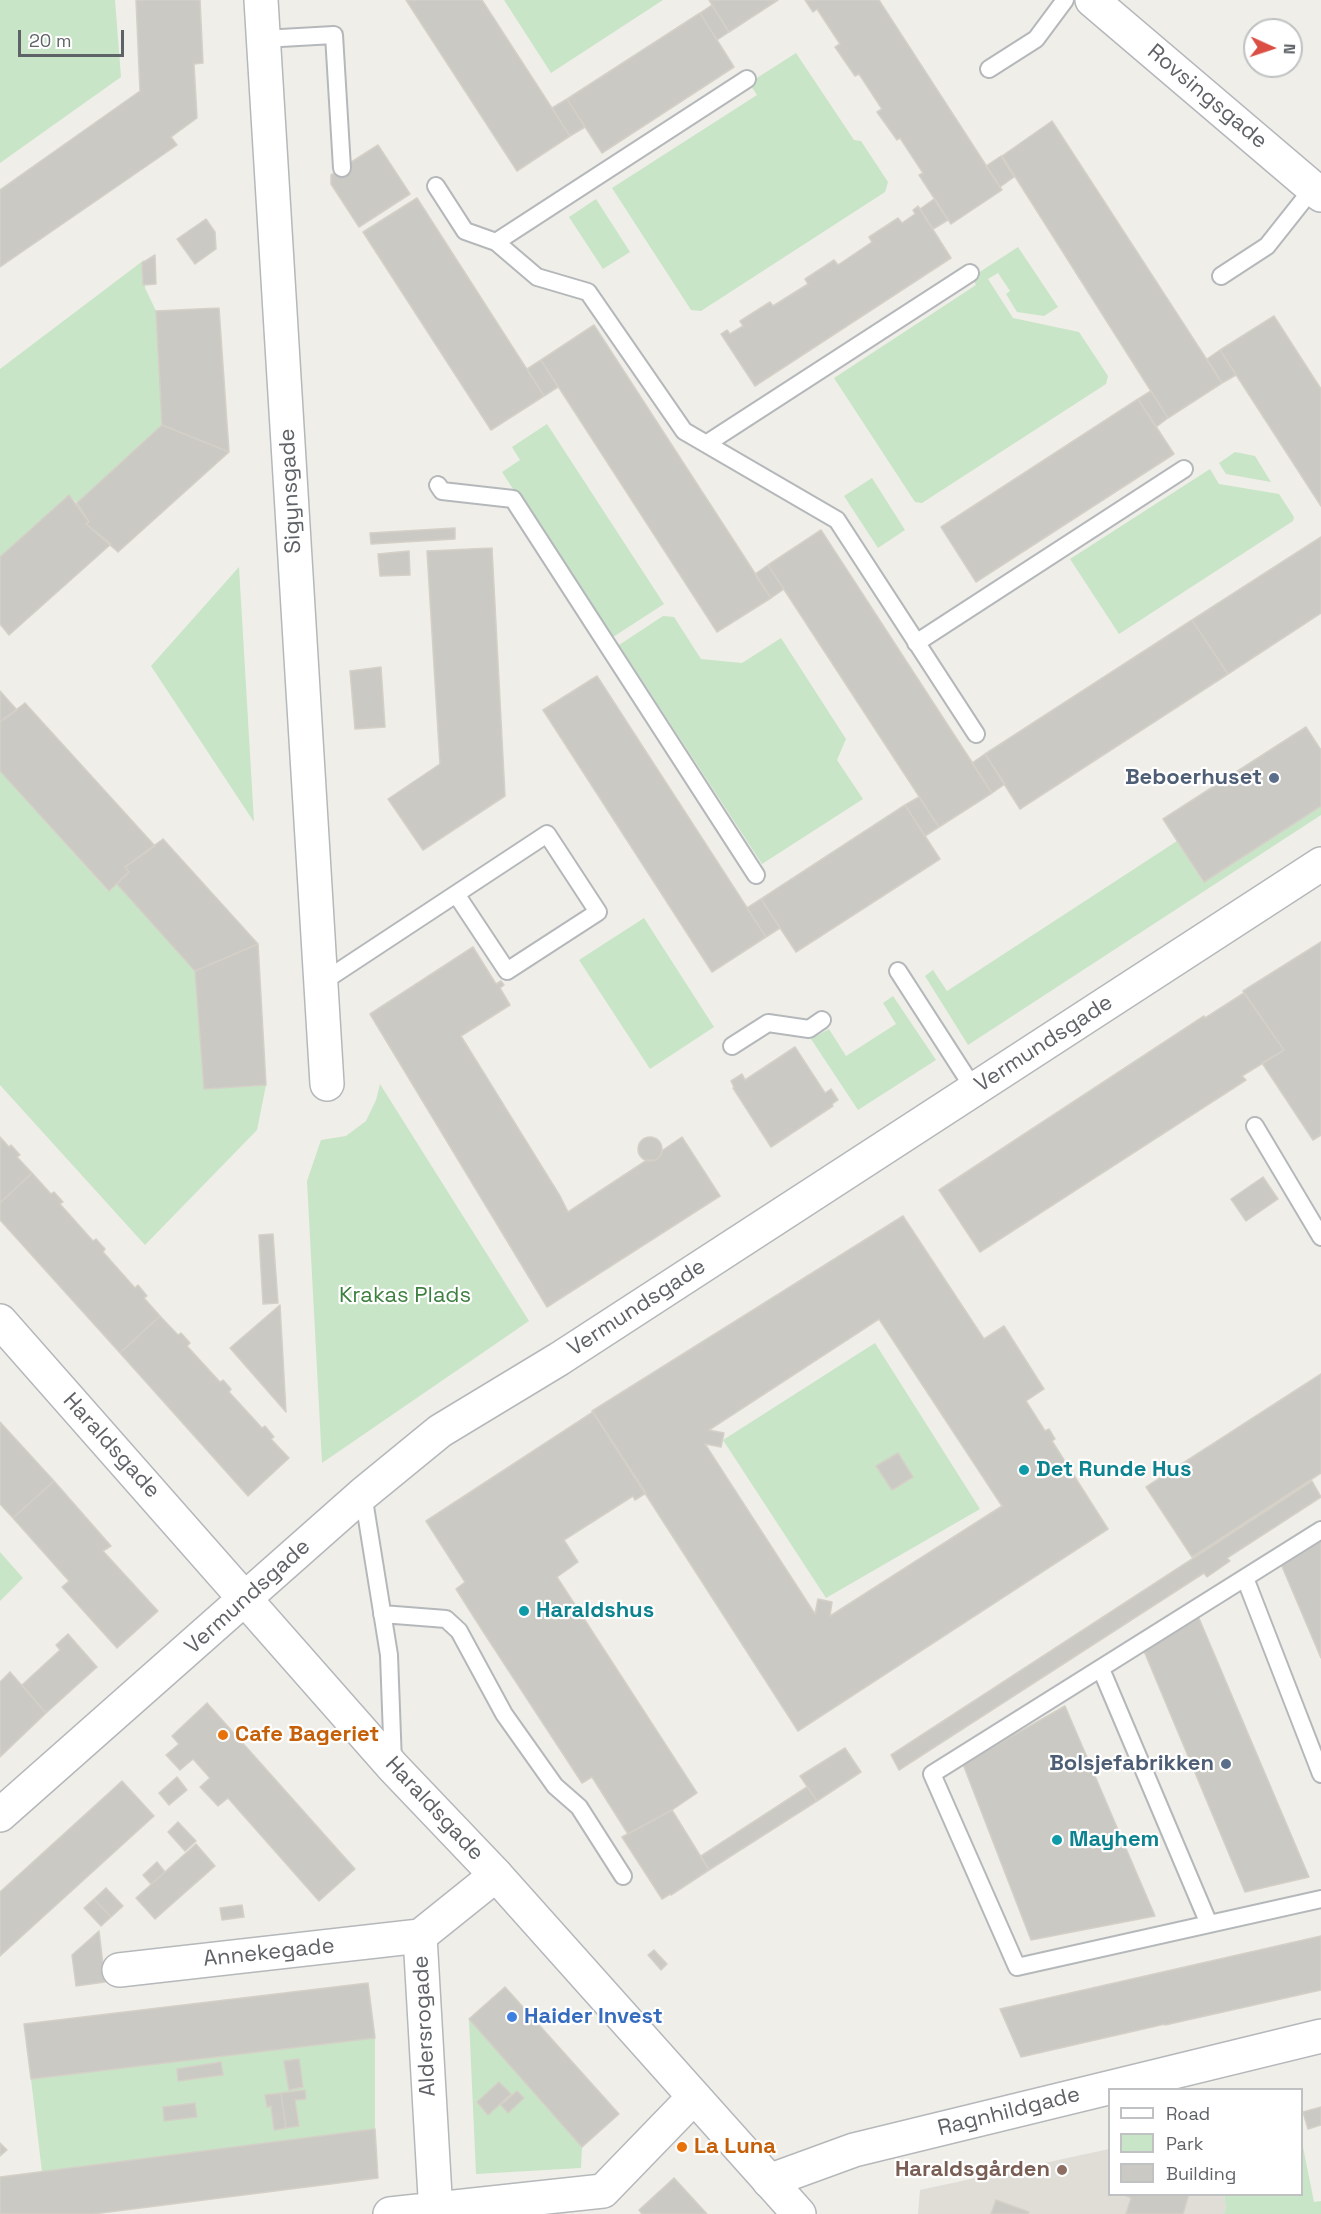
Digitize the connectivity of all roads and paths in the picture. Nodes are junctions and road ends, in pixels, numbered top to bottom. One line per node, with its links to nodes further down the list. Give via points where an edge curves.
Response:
1 (261, 0): 4 (street, Sigynsgade)
2 (1065, 0): 5 (lane, via 1036,39)
3 (1092, 0): 9 (street, Rovsingsgade)
4 (263, 39): 7 (lane, via 334,35); 22 (street, Sigynsgade)
5 (989, 69)
6 (747, 80): 10 (lane)
7 (342, 168)
8 (436, 186): 10 (lane, via 465,231)
9 (1317, 191): 12 (lane, via 1267,246)
10 (496, 242): 13 (lane, via 537,277 588,292 684,431)
11 (970, 273): 13 (lane)
12 (1221, 276)
13 (706, 444): 16 (lane, via 837,520)
14 (1184, 469): 16 (lane)
15 (438, 485): 19 (lane, via 442,491 513,499)
16 (916, 642): 17 (lane)
17 (976, 734)
18 (1321, 864): 26 (street, Vermundsgade)
19 (756, 874)
20 (456, 894): 20 (lane, via 547,834 598,912 507,971); 22 (lane)
21 (898, 971): 26 (lane)
22 (321, 982): 25 (street, Sigynsgade)
23 (822, 1020): 24 (lane, via 809,1029 768,1023)
24 (732, 1046)
25 (327, 1084)
26 (974, 1089): 30 (street, Vermundsgade, via 559,1359 440,1431)
27 (1255, 1126): 28 (lane)
28 (1321, 1237)
29 (0, 1321): 33 (street, Haraldsgade)
30 (363, 1494): 33 (street, Vermundsgade); 34 (lane)
31 (1321, 1530): 32 (lane)
32 (1245, 1578): 35 (lane); 37 (lane)
33 (247, 1598): 36 (street, Haraldsgade); 38 (street, Vermundsgade)
34 (382, 1614): 36 (lane, via 389,1655); 40 (lane, via 446,1619 459,1631 504,1714 555,1786 579,1807)
35 (1101, 1669): 42 (lane); 42 (lane, via 932,1774 1017,1967)
36 (393, 1767): 39 (street, Haraldsgade)
37 (1321, 1774)
38 (0, 1815)
39 (496, 1875): 43 (street, Aldersrogade); 46 (street, Haraldsgade)
40 (623, 1876)
41 (1321, 1899): 42 (lane)
42 (1209, 1924)
43 (420, 1936): 44 (street, Annekegade); 48 (street, Aldersrogade)
44 (119, 1970)
45 (1321, 2036): 47 (street, Ragnhildgade, via 854,2150)
46 (694, 2097): 47 (street, Haraldsgade); 48 (street, via 603,2191)
47 (769, 2181): 50 (street, Haraldsgade)
48 (436, 2211): 49 (street)
49 (390, 2214)
50 (799, 2214)

